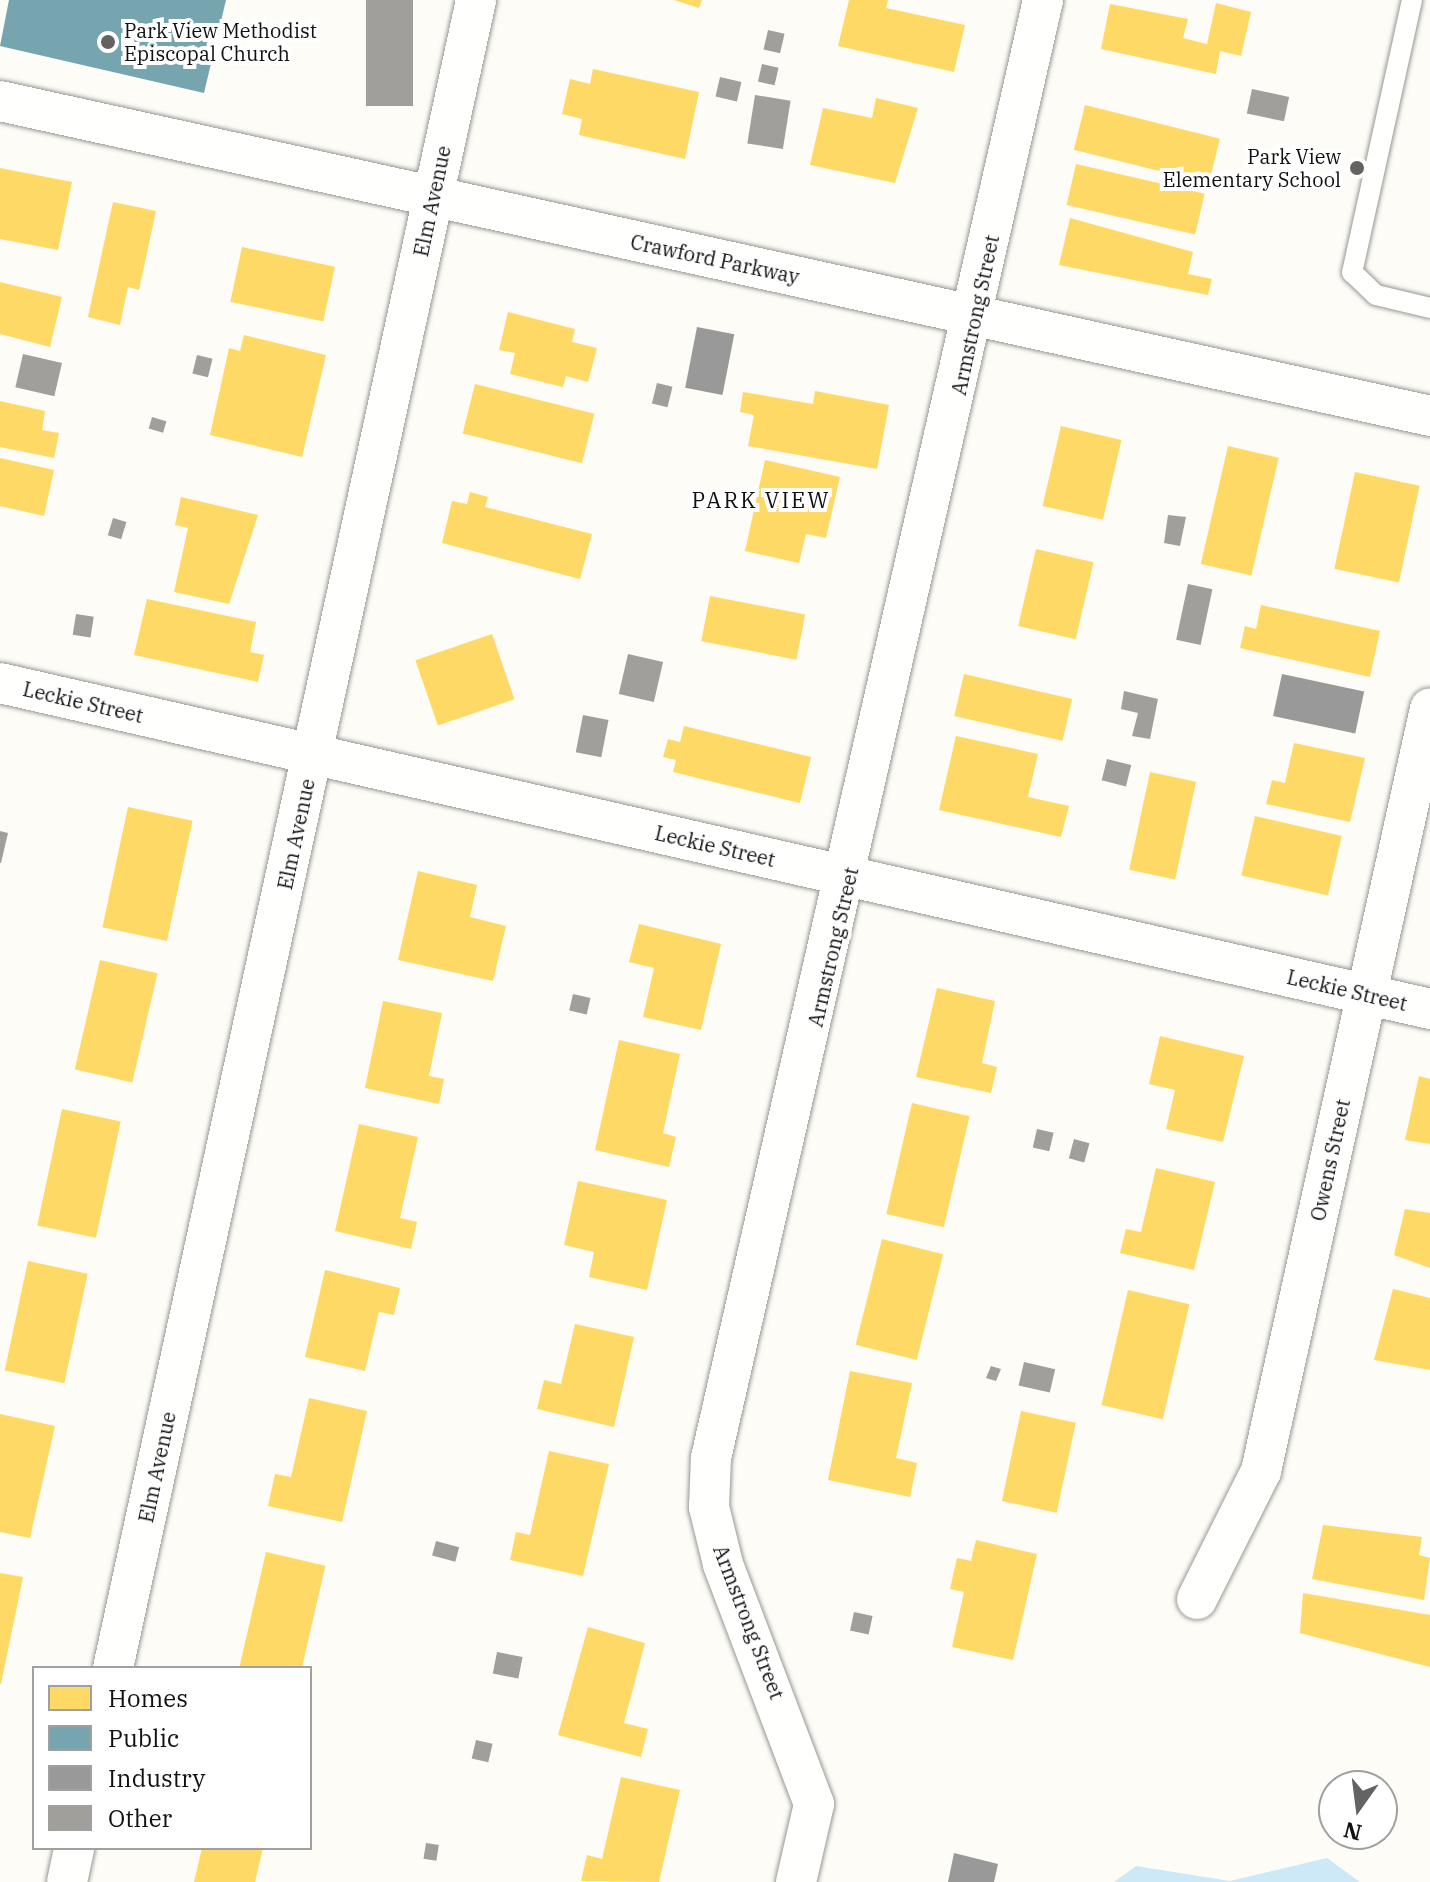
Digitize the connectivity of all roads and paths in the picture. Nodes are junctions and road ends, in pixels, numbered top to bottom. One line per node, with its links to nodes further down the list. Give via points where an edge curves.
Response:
1 (476, 0): 5 (street, Elm Avenue)
2 (1043, 0): 7 (street, Armstrong Street)
3 (1412, 0): 6 (lane, via 1352,272 1376,295)
4 (0, 101): 5 (street, Crawford Parkway)
5 (432, 197): 7 (street, Crawford Parkway); 11 (street, Elm Avenue)
6 (1430, 308)
7 (975, 316): 8 (street, Crawford Parkway); 12 (street, Armstrong Street)
8 (1430, 416)
9 (0, 683): 11 (street, Leckie Street)
10 (1430, 709): 13 (street, Owens Street)
11 (313, 754): 12 (street, Leckie Street); 16 (street, Elm Avenue)
12 (849, 877): 13 (street, Leckie Street); 19 (street, Armstrong Street, via 711,1458 709,1507 723,1564 814,1804)
13 (1366, 995): 14 (street, Leckie Street); 15 (street, Owens Street, via 1261,1471)
14 (1430, 1009)
15 (1197, 1599)
16 (113, 1666)
17 (74, 1850): 18 (street)
18 (67, 1882)
19 (796, 1882)

